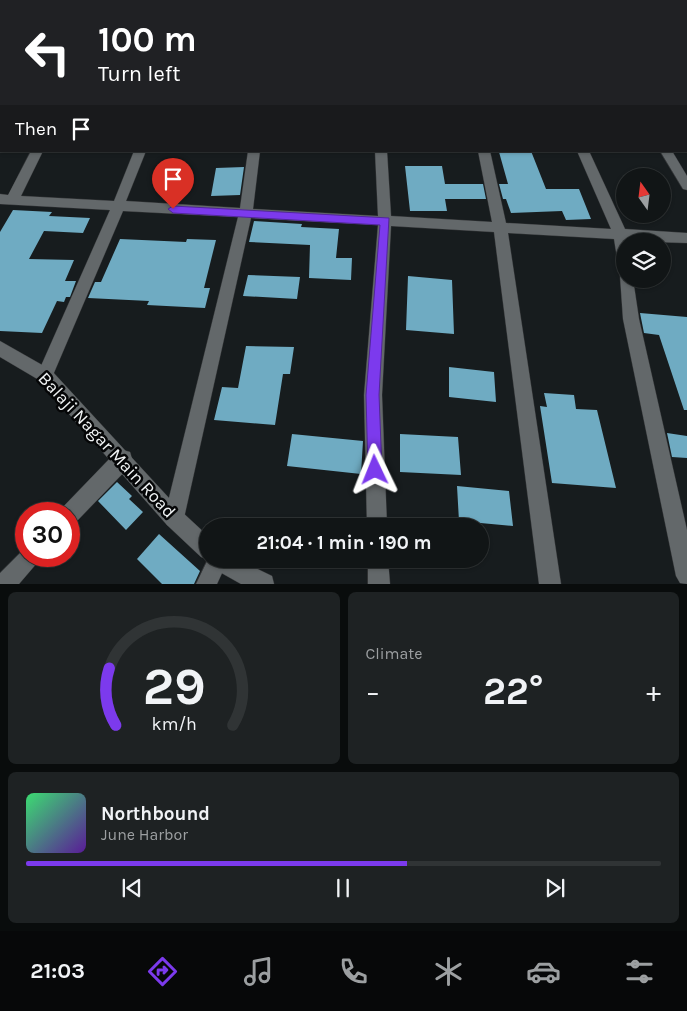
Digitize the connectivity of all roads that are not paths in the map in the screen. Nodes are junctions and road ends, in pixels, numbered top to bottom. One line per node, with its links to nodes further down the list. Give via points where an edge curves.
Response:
1 (36, 152): 9 (street)
2 (140, 152): 10 (street)
3 (254, 152): 11 (street)
4 (381, 152): 12 (street)
5 (484, 152): 13 (street)
6 (583, 152): 14 (street)
7 (667, 152): 8 (street)
8 (687, 186)
9 (4, 201): 10 (street)
10 (118, 206): 11 (street); 20 (street)
11 (246, 213): 12 (street); 23 (street)
12 (385, 221): 13 (street); 24 (street, via 373,395)
13 (500, 228): 15 (street); 35 (street)
14 (620, 233)
15 (616, 234)
16 (671, 237): 17 (street)
17 (687, 238)
18 (627, 288): 30 (street, via 631,319)
19 (0, 348): 20 (street, Balaji Nagar Main Road)
20 (45, 374): 21 (street, Balaji Nagar Main Road)
21 (123, 459): 22 (street); 23 (street, Balaji Nagar Main Road)
22 (80, 504)
23 (174, 518): 25 (street, Balaji Nagar Main Road)
24 (377, 518)
25 (199, 542)
26 (20, 567): 31 (street)
27 (211, 568): 32 (street)
28 (234, 568): 33 (street, Balaji Nagar Main Road)
29 (378, 568): 34 (street)
30 (687, 576)
31 (4, 584)
32 (206, 584)
33 (264, 584)
34 (379, 584)
35 (550, 584)

